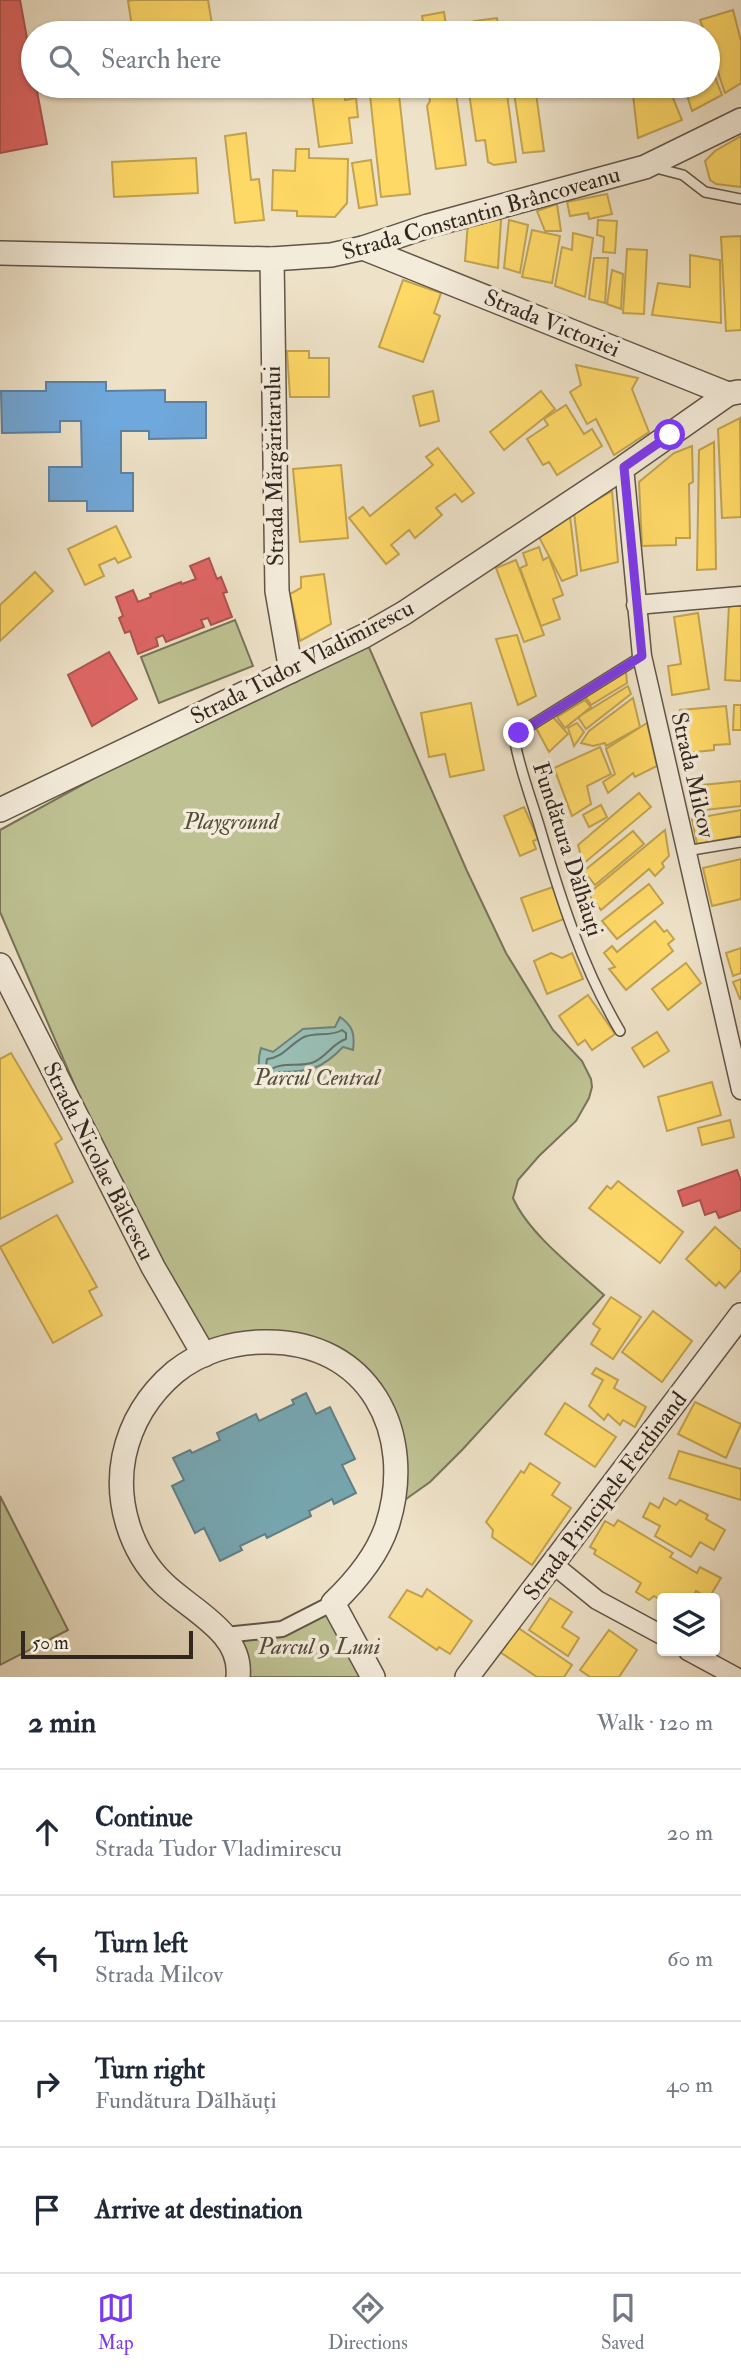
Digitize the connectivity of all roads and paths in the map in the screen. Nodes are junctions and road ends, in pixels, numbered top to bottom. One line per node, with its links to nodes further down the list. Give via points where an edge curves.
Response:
1 (741, 120): 2 (street, Strada Constantin Brâncoveanu)
2 (645, 167): 3 (lane, via 683,176 705,192); 4 (street, Strada Constantin Brâncoveanu)
3 (741, 199)
4 (363, 248): 6 (street, Strada Constantin Brâncoveanu); 7 (street, Strada Victoriei)
5 (0, 253): 6 (street, Strada Constantin Brâncoveanu)
6 (272, 259): 12 (street, Strada Mărgăritarului, via 277,591)
7 (735, 393): 8 (street, Strada Tudor Vladimirescu)
8 (624, 467): 10 (street, Strada Milcov); 12 (street, Strada Tudor Vladimirescu, via 404,613)
9 (741, 596): 10 (street)
10 (636, 605): 11 (street, Strada Milcov)
11 (642, 656): 15 (street, Strada Milcov); 17 (lane, Fundătura Dălhăuți, via 520,732 515,742 575,937 590,978)
12 (291, 671): 13 (street, Strada Tudor Vladimirescu)
13 (0, 810)
14 (741, 842): 15 (lane)
15 (685, 851): 18 (street, Strada Milcov)
16 (0, 965): 20 (street, Strada Nicolae Bălcescu, via 147,1255)
17 (620, 1031)
18 (741, 1090)
19 (741, 1315): 21 (street, Strada Principele Ferdinand)
20 (204, 1355): 22 (street, via 251,1342 298,1345 320,1352 360,1378 386,1415 397,1461 397,1486 387,1528 365,1569); 24 (street, via 166,1380 139,1416 124,1458 123,1503 147,1564 161,1582)
21 (554, 1565): 23 (street, via 597,1600); 28 (street, Strada Principele Ferdinand)
22 (333, 1603): 24 (street, via 282,1629); 27 (street)
23 (657, 1632)
24 (225, 1635): 26 (street, via 234,1648)
25 (697, 1656): 29 (street)
26 (238, 1677)
27 (373, 1677)
28 (467, 1677)
29 (736, 1677)

